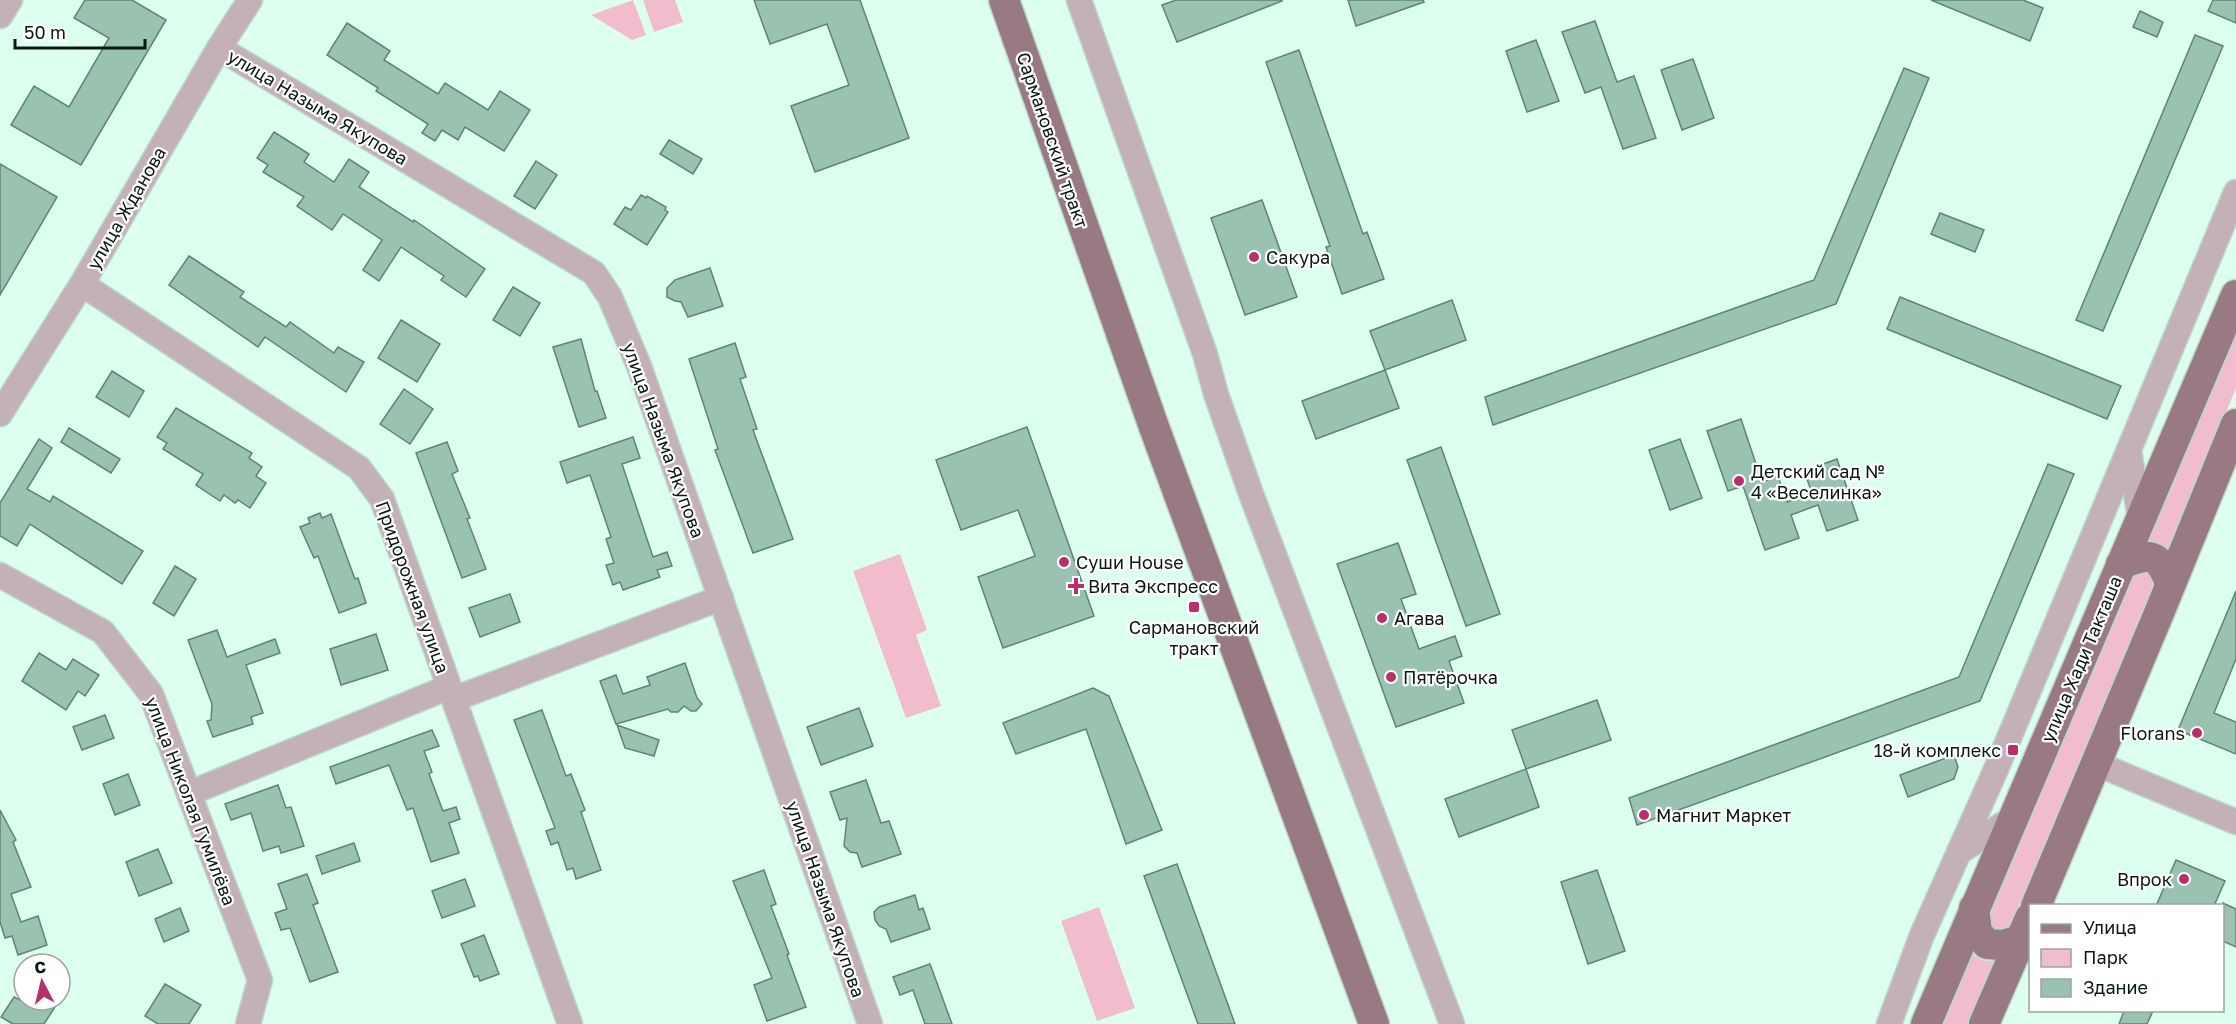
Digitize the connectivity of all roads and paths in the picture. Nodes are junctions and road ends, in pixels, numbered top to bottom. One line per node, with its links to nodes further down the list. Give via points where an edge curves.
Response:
1 (10, 0): 5 (street)
2 (250, 0): 6 (street, улица Жданова)
3 (1004, 0): 30 (main road, Сармановский тракт, via 1154,427)
4 (1079, 0): 31 (street, via 1250,491)
5 (0, 16)
6 (219, 48): 8 (street, улица Жданова); 17 (street, улица Назыма Якупова, via 594,273 610,297 639,366)
7 (2236, 192): 12 (street)
8 (82, 284): 10 (street, улица Жданова); 18 (street, Придорожная улица, via 359,468 382,498)
9 (2236, 295): 13 (main road, улица Хади Такташа)
10 (0, 414)
11 (2236, 424): 16 (main road)
12 (2129, 450): 13 (street); 23 (street)
13 (2140, 519): 14 (main road, улица Хади Такташа)
14 (2121, 564): 16 (main road, via 2140,556 2152,557 2163,565); 21 (main road, улица Хади Такташа)
15 (0, 575): 20 (street, улица Николая Гумилёва, via 103,632 151,694)
16 (2170, 583): 19 (main road)
17 (721, 598): 18 (street); 29 (street, улица Назыма Якупова)
18 (452, 693): 20 (street); 27 (street, Придорожная улица)
19 (2095, 763): 22 (street); 24 (main road)
20 (190, 793): 28 (street, улица Николая Гумилёва, via 260,980)
21 (2013, 818): 23 (street); 25 (main road, улица Хади Такташа)
22 (2236, 822)
23 (1959, 852): 32 (street)
24 (2037, 904)
25 (1974, 908): 26 (main road, via 1977,932 1987,944 2002,945); 33 (main road, улица Хади Такташа)
26 (2026, 929): 34 (main road)
27 (569, 1023)
28 (248, 1024)
29 (870, 1024)
30 (1374, 1024)
31 (1452, 1024)
32 (1889, 1024)
33 (1926, 1024)
34 (1984, 1024)

